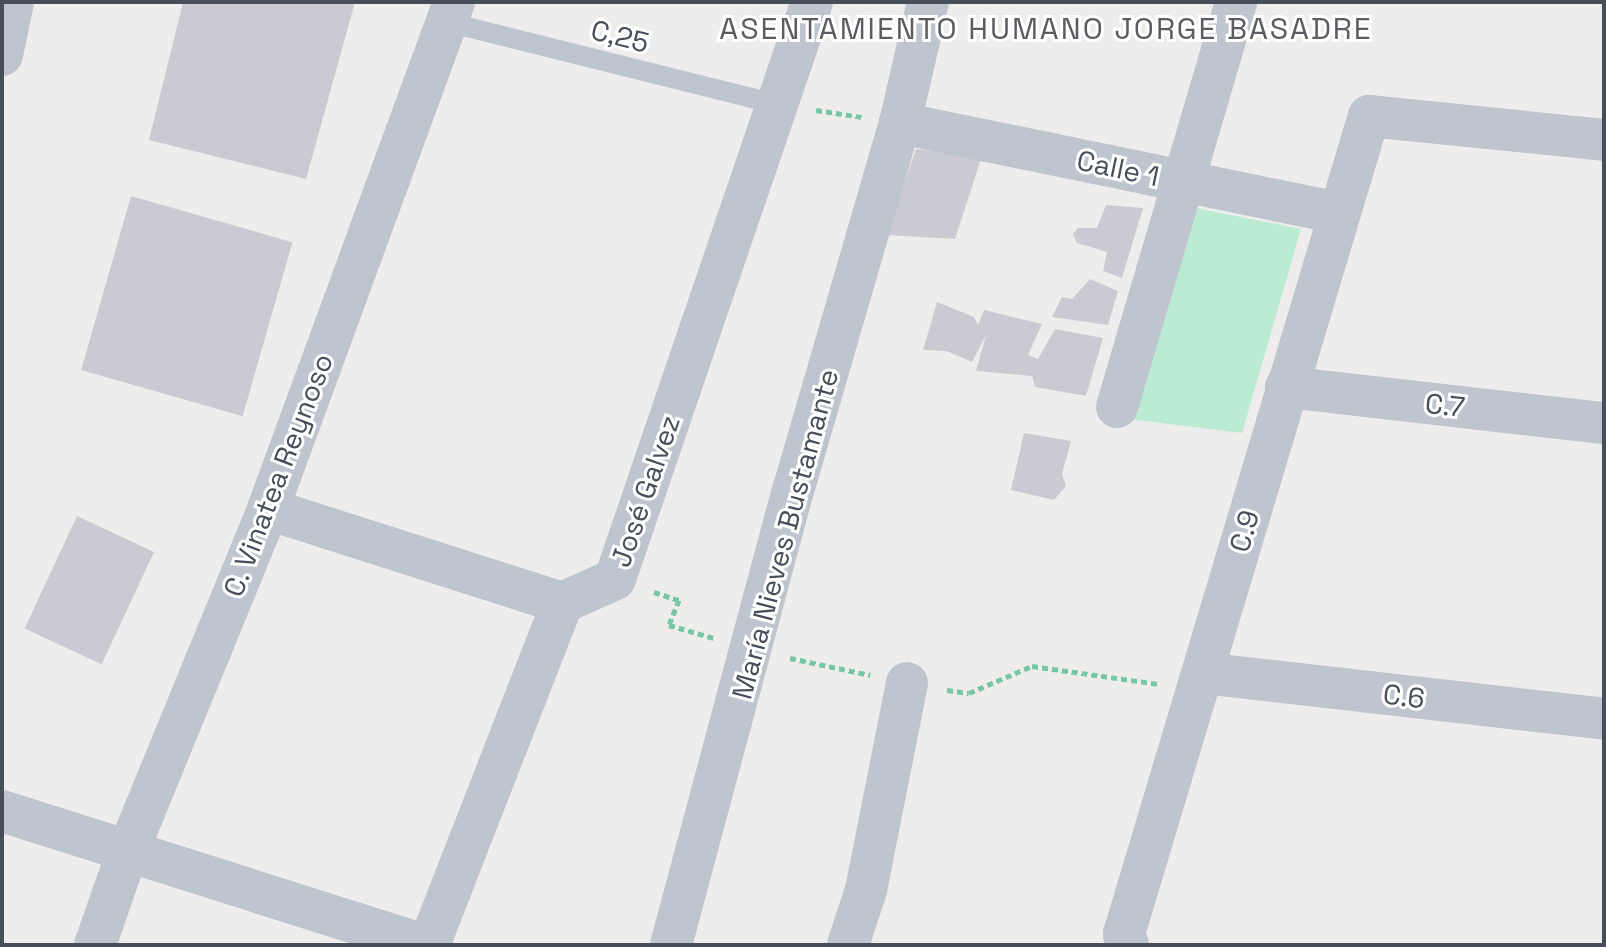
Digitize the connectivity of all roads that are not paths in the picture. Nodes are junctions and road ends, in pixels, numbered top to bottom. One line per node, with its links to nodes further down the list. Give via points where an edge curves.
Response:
1 (13, 2): 6 (street)
2 (812, 2): 7 (street, José Galvez)
3 (928, 2): 8 (street, María Nieves Bustamante)
4 (1236, 2): 10 (street)
5 (451, 12): 7 (lane, C,25); 15 (street, C. Vinatea Reynoso)
6 (2, 55)
7 (779, 105): 16 (street, José Galvez, via 615,579)
8 (900, 123): 10 (street, Calle 1); 24 (street, María Nieves Bustamante, via 793,491)
9 (1604, 140): 11 (street, C.9, via 1369,116)
10 (1183, 182): 11 (street, Calle 1); 13 (street)
11 (1337, 213): 12 (street, C.9)
12 (1286, 387): 14 (street, C.7); 17 (street, C.9)
13 (1117, 407)
14 (1604, 423)
15 (268, 509): 16 (street); 21 (street, C. Vinatea Reynoso)
16 (562, 603): 23 (street)
17 (1201, 681): 19 (street, C.6); 26 (street, C.9, via 1124,934)
18 (907, 683): 25 (street, via 866,890)
19 (1604, 719)
20 (2, 811): 21 (street)
21 (128, 851): 22 (street, C. Vinatea Reynoso); 23 (street)
22 (95, 945)
23 (427, 945)
24 (671, 945)
25 (848, 945)
26 (1128, 945)

